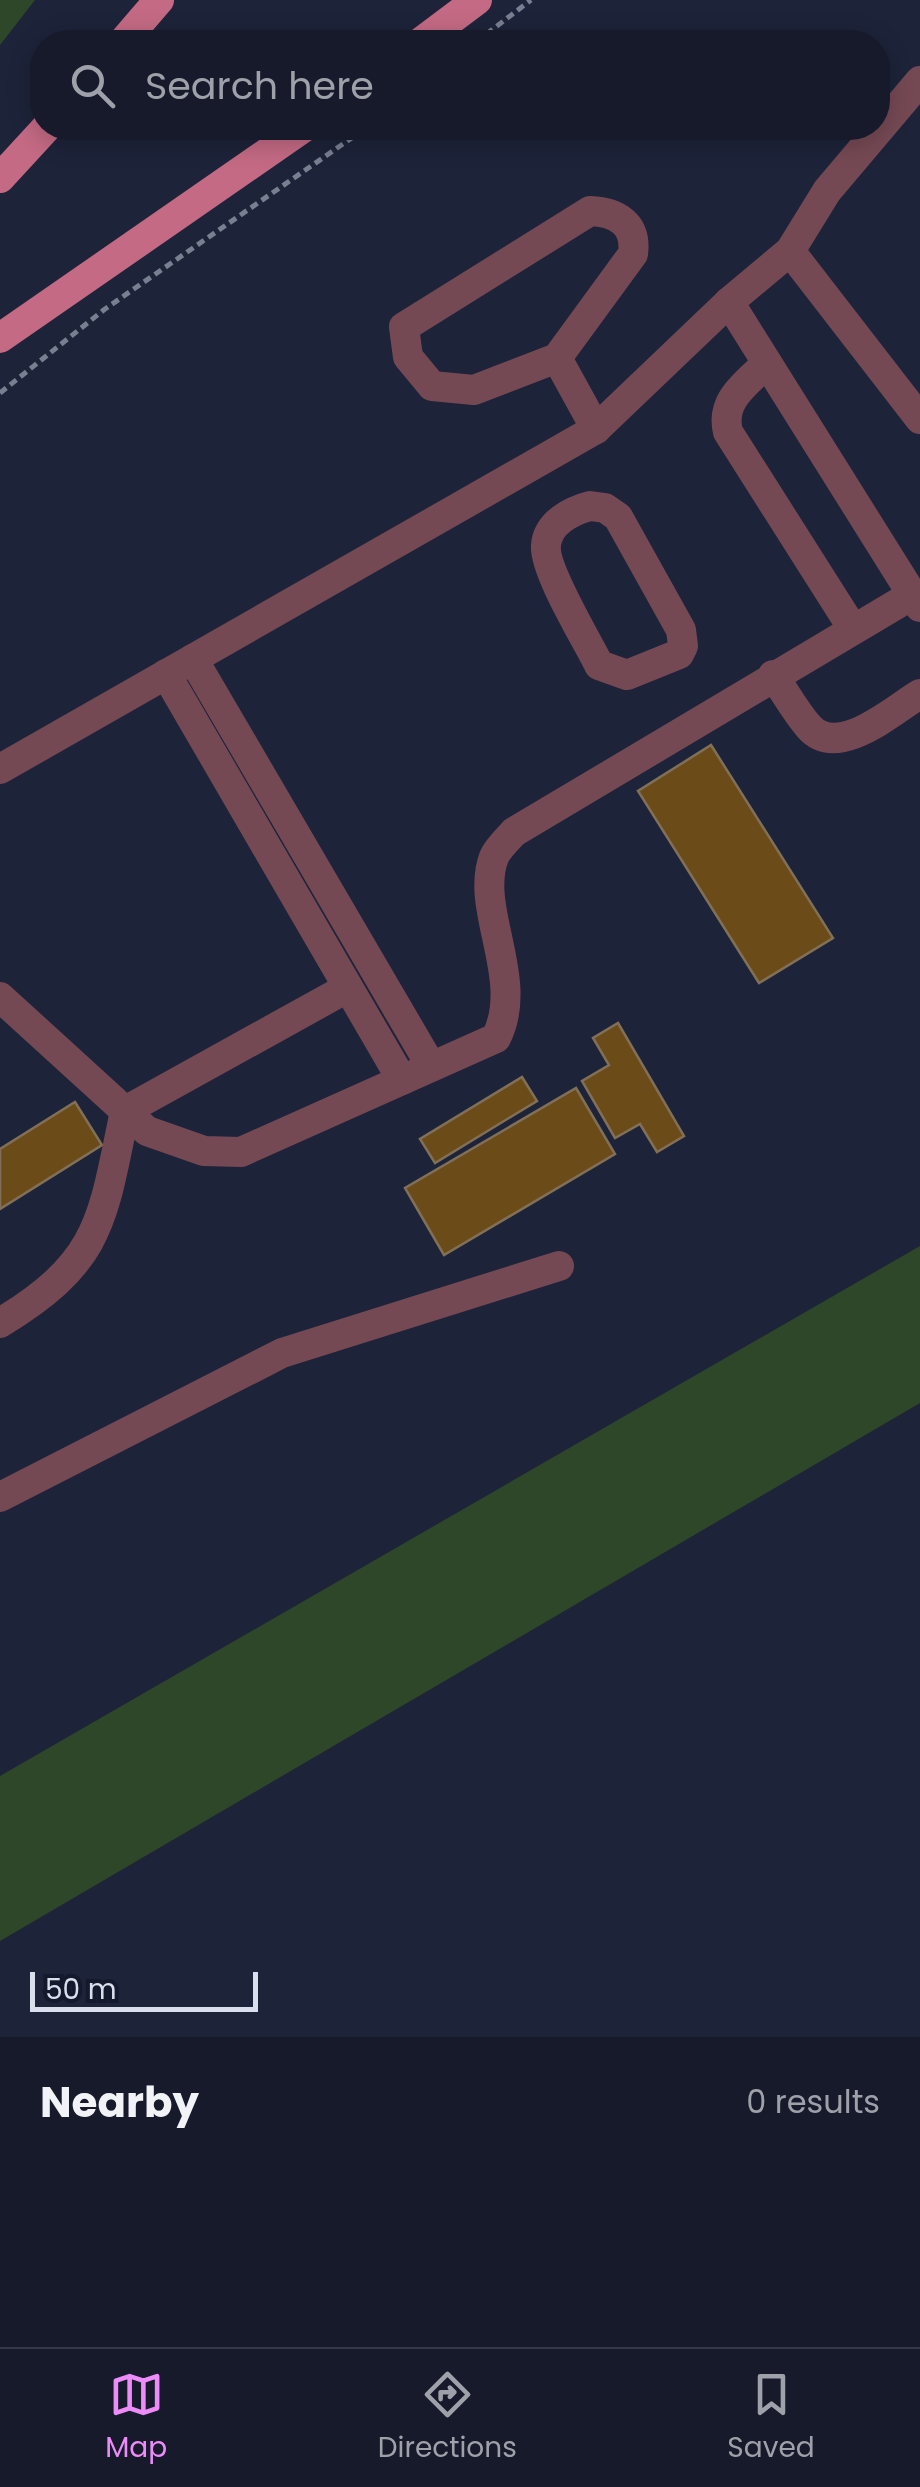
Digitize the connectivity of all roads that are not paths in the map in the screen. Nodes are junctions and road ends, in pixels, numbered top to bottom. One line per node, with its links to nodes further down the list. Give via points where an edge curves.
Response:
1 (159, 0): 3 (main road)
2 (477, 0): 4 (main road)
3 (133, 30)
4 (436, 30)
5 (920, 81): 6 (street)
6 (890, 116)
7 (35, 140): 10 (main road)
8 (286, 140): 13 (main road)
9 (870, 140): 11 (street, via 827,191)
10 (0, 178)
11 (790, 251): 12 (street); 16 (street)
12 (728, 302): 15 (street); 17 (street)
13 (0, 338)
14 (557, 358): 14 (street, via 474,390 450,391 432,386 408,357 404,328 590,211 610,212 626,222 635,239 633,254); 17 (street)
15 (767, 363): 19 (street); 20 (street, via 730,399 728,432)
16 (920, 419)
17 (596, 429): 18 (street)
18 (557, 486): 18 (street, via 618,517 681,630 679,654 628,675 600,665 547,558); 21 (street)
19 (916, 601): 20 (street)
20 (853, 629): 23 (street)
21 (193, 658): 22 (street); 28 (street)
22 (166, 674): 25 (street); 26 (street)
23 (773, 675): 24 (street, via 812,731 835,739); 28 (street, via 514,832 494,856 490,890 506,1018 496,1038)
24 (920, 694)
25 (0, 769)
26 (348, 988): 29 (street); 30 (street)
27 (0, 997): 30 (street)
28 (430, 1066): 29 (street)
29 (402, 1080): 30 (street, via 241,1152 170,1142)
30 (125, 1112): 32 (street, via 104,1208 84,1254 46,1296)
31 (559, 1266): 33 (street, via 282,1353)
32 (0, 1323)
33 (0, 1498)

